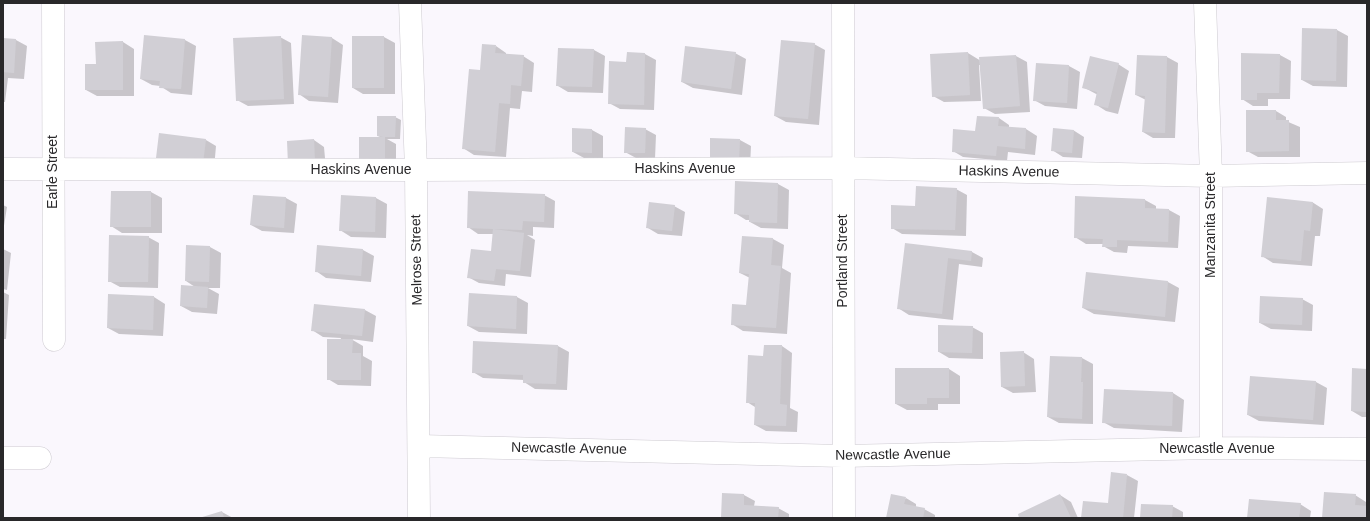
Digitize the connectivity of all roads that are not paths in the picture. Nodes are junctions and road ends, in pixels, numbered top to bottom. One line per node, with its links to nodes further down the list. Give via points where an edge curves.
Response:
1 (53, 3): 5 (street, Earle Street)
2 (410, 3): 8 (street, Melrose Street)
3 (843, 3): 6 (street, Portland Street)
4 (1205, 3): 10 (street, Manzanita Street)
5 (53, 168): 7 (street, Haskins Avenue); 8 (street, Haskins Avenue); 11 (street, Earle Street)
6 (843, 168): 8 (street, Haskins Avenue); 10 (street, Haskins Avenue); 15 (street, Portland Street)
7 (3, 169)
8 (416, 170): 12 (street, Melrose Street)
9 (1367, 173): 10 (street, Haskins Avenue)
10 (1211, 176): 13 (street, Manzanita Street)
11 (54, 340)
12 (419, 446): 15 (street, Newcastle Avenue); 18 (street, Melrose Street)
13 (1211, 448): 14 (street, Newcastle Avenue); 15 (street, Newcastle Avenue)
14 (1367, 449)
15 (843, 456): 19 (street, Portland Street)
16 (3, 458): 17 (street)
17 (40, 458)
18 (419, 518)
19 (844, 518)

